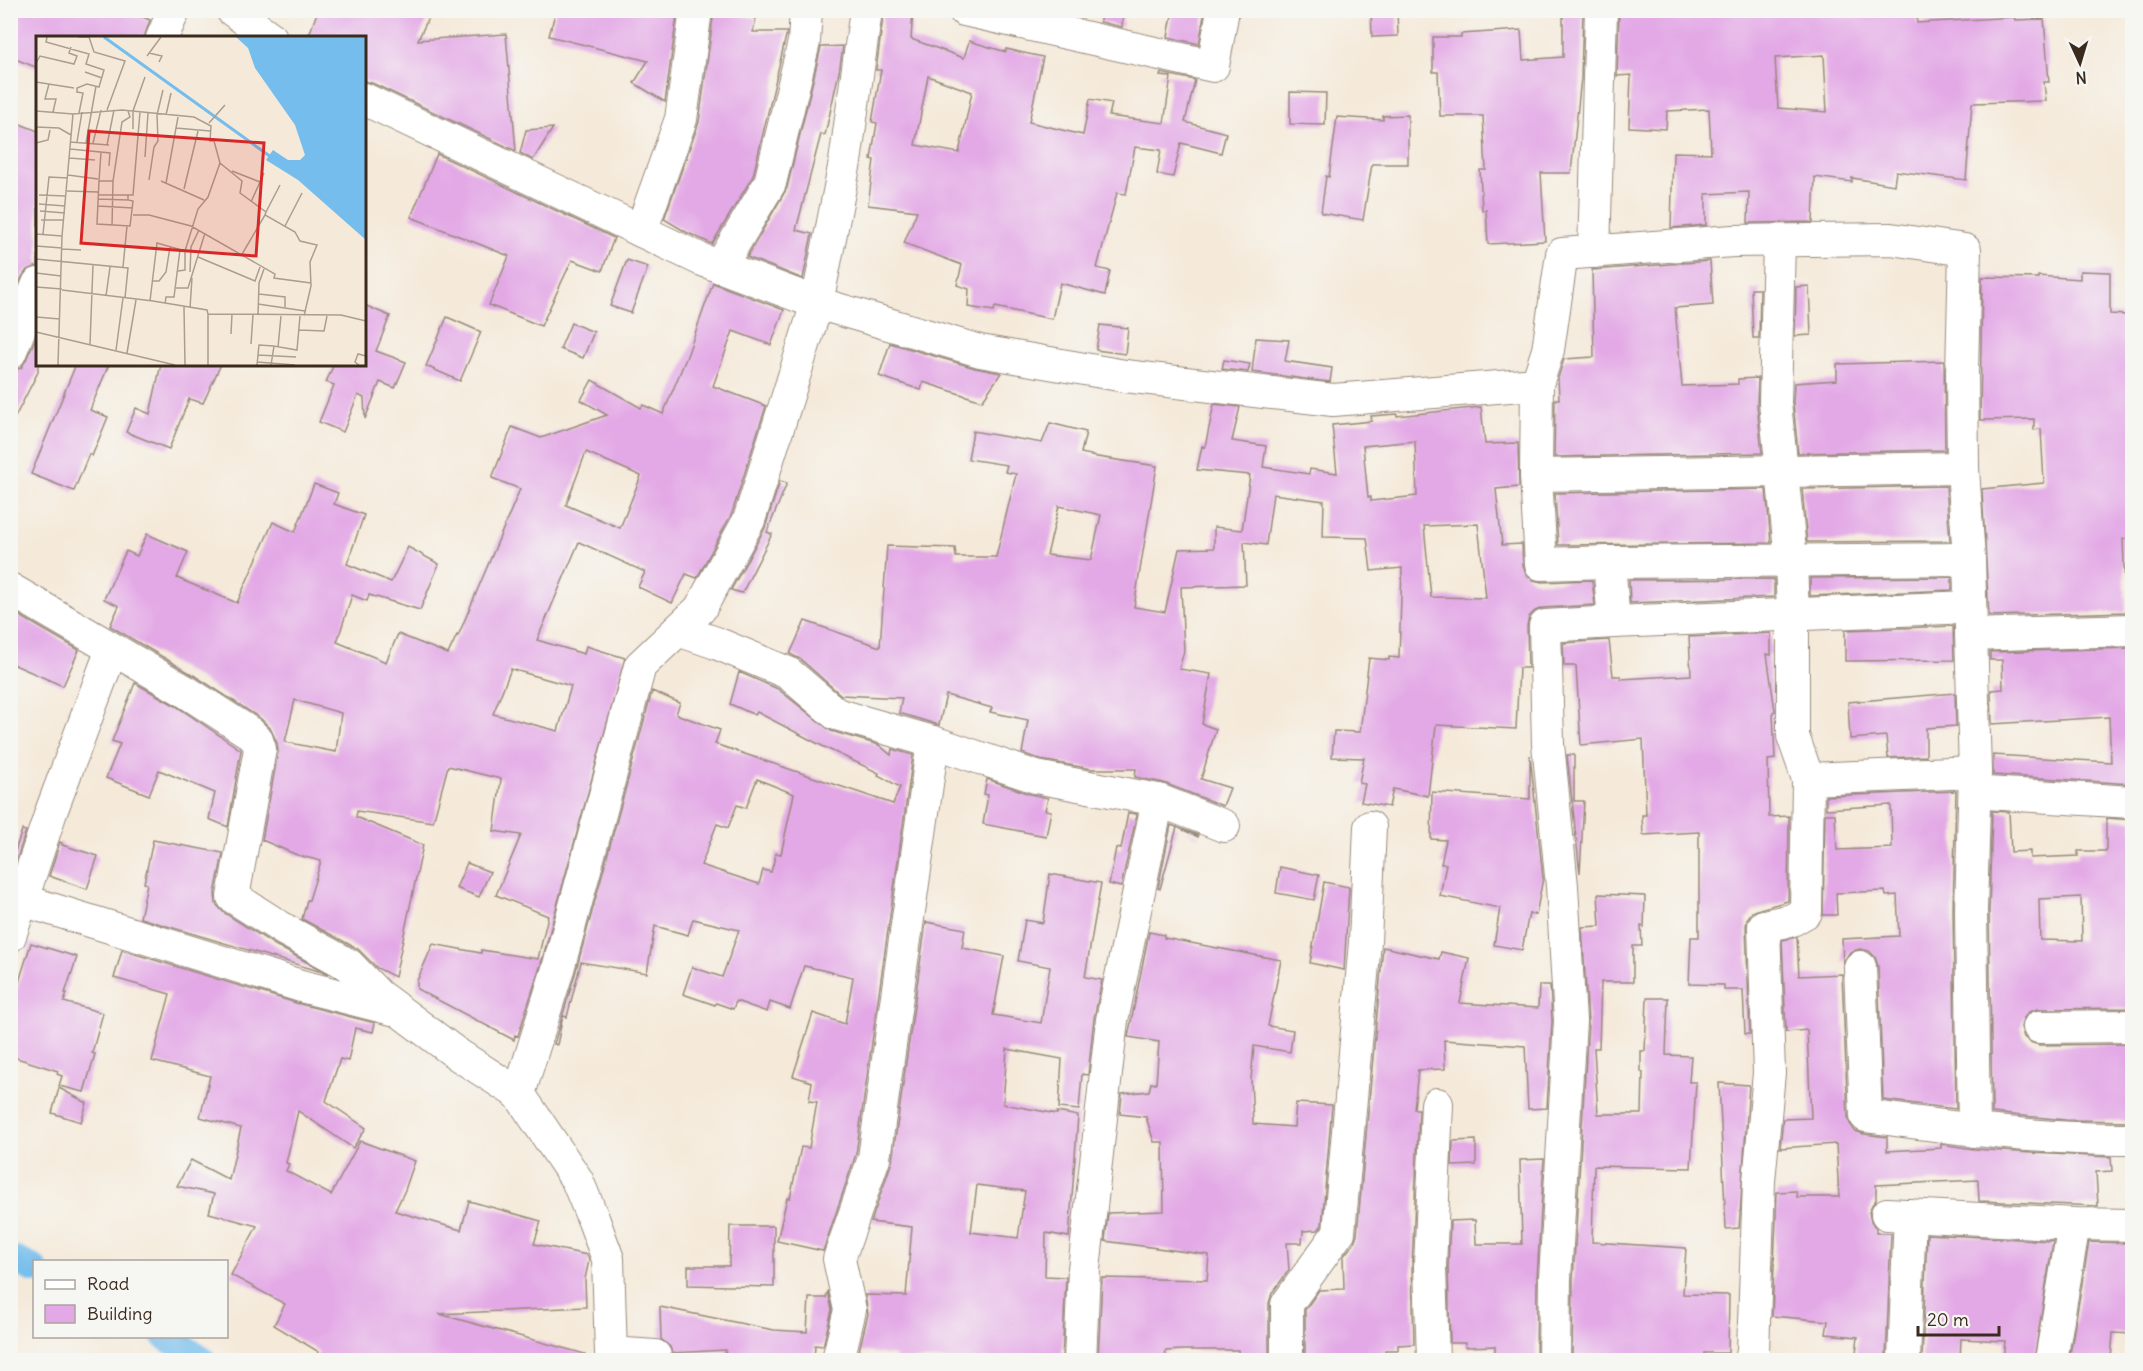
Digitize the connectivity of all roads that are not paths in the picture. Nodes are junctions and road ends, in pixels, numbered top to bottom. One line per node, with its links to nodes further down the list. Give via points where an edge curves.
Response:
1 (174, 10): 10 (street)
2 (232, 10): 11 (street)
3 (696, 10): 13 (street, via 681,119)
4 (806, 10): 16 (street, via 804,42 770,183)
5 (866, 10): 18 (street, via 845,162)
6 (964, 10): 9 (street)
7 (1223, 10): 9 (street, via 1213,66)
8 (1601, 10): 15 (street)
9 (1054, 20)
10 (163, 36)
11 (268, 36)
12 (366, 100): 13 (street)
13 (641, 231): 16 (street)
14 (1779, 241): 15 (street); 21 (street, via 1891,239 1965,250); 22 (street, via 1775,403)
15 (1594, 252): 20 (street, via 1562,254 1548,350)
16 (720, 267): 18 (street)
17 (36, 289): 19 (street)
18 (817, 303): 20 (street, via 980,351 1125,376 1334,400); 31 (street, via 749,520 700,609)
19 (10, 352)
20 (1537, 384): 23 (street)
21 (1963, 468): 22 (street); 24 (street)
22 (1783, 471): 23 (street); 25 (street)
23 (1536, 475): 26 (street, via 1541,564)
24 (1969, 559): 25 (street); 29 (street)
25 (1791, 560): 26 (street); 28 (street)
26 (1609, 562): 30 (street)
27 (10, 589): 33 (street)
28 (1793, 615): 29 (street); 30 (street); 35 (street, via 1793,736)
29 (1970, 621): 32 (street); 36 (street)
30 (1614, 622): 58 (street, via 1545,626 1548,744 1570,1021)
31 (678, 630): 34 (street, via 788,673 836,714); 47 (street, via 640,666 558,969)
32 (2133, 630)
33 (112, 649): 41 (street); 44 (street, via 185,691 257,740 260,749 233,897 350,965 378,996)
34 (933, 742): 37 (street, via 1036,777); 54 (street, via 874,1158 840,1259 850,1310)
35 (1809, 779): 36 (street); 59 (street, via 1806,912 1792,920 1764,926 1769,1073)
36 (1980, 783): 38 (street); 49 (street, via 1971,909)
37 (1158, 800): 39 (street); 55 (street, via 1112,1020 1084,1269)
38 (2133, 802)
39 (1224, 826)
40 (1370, 827): 56 (street, via 1365,942 1339,1232 1287,1304)
41 (22, 900): 42 (street); 44 (street, via 301,986)
42 (10, 936)
43 (1860, 967): 49 (street, via 1866,1116)
44 (402, 1012): 47 (street)
45 (2133, 1026): 46 (street)
46 (2039, 1027)
47 (519, 1094): 53 (street, via 577,1180 608,1259 612,1353 655,1356)
48 (1437, 1104): 57 (street, via 1430,1267)
49 (1974, 1131): 50 (street, via 2088,1140)
50 (2133, 1139)
51 (2074, 1224): 52 (street); 60 (street, via 1899,1215); 61 (street)
52 (2133, 1225)
53 (655, 1360)
54 (838, 1360)
55 (1080, 1360)
56 (1287, 1360)
57 (1432, 1360)
58 (1554, 1360)
59 (1751, 1360)
60 (1904, 1360)
61 (2051, 1360)

